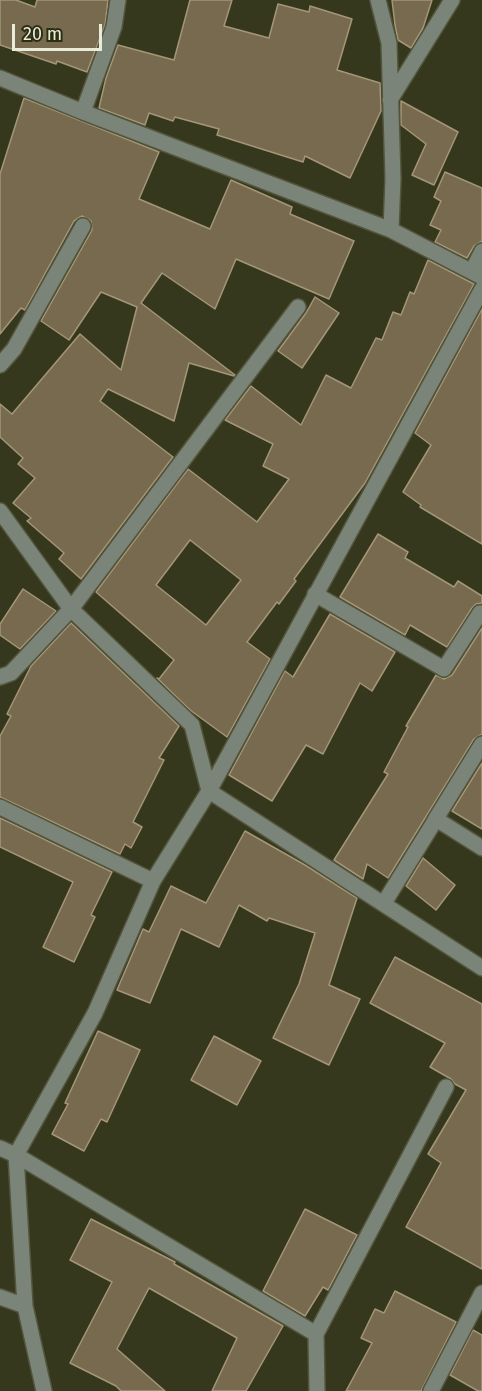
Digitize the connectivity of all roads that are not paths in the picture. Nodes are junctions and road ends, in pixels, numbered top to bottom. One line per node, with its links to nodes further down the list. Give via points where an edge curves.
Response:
1 (118, 0): 6 (street, via 114,27)
2 (378, 0): 5 (street, via 389,43)
3 (452, 0): 5 (street)
4 (0, 78): 6 (street)
5 (390, 100): 8 (street)
6 (83, 112): 8 (street)
7 (83, 226): 13 (street, via 14,349)
8 (391, 230): 10 (street)
9 (482, 251): 10 (street)
10 (477, 274)
11 (482, 289): 15 (street)
12 (298, 307): 16 (street)
13 (0, 365)
14 (0, 511): 16 (street)
15 (315, 594): 17 (street, via 444,669); 20 (street)
16 (71, 609): 18 (street, via 11,673); 20 (street, via 192,725)
17 (482, 613)
18 (0, 677)
19 (482, 744): 22 (street)
20 (209, 791): 24 (street); 25 (street)
21 (0, 807): 24 (street)
22 (435, 820): 23 (street); 25 (street)
23 (482, 848)
24 (153, 881): 29 (street, via 95,1013)
25 (384, 903): 26 (street)
26 (482, 968)
27 (446, 1087): 33 (street)
28 (0, 1148): 29 (street)
29 (16, 1155): 32 (street); 33 (street)
30 (482, 1293): 36 (street)
31 (0, 1297): 32 (street)
32 (25, 1306): 34 (street)
33 (316, 1334): 35 (street)
34 (44, 1391)
35 (317, 1391)
36 (431, 1391)

